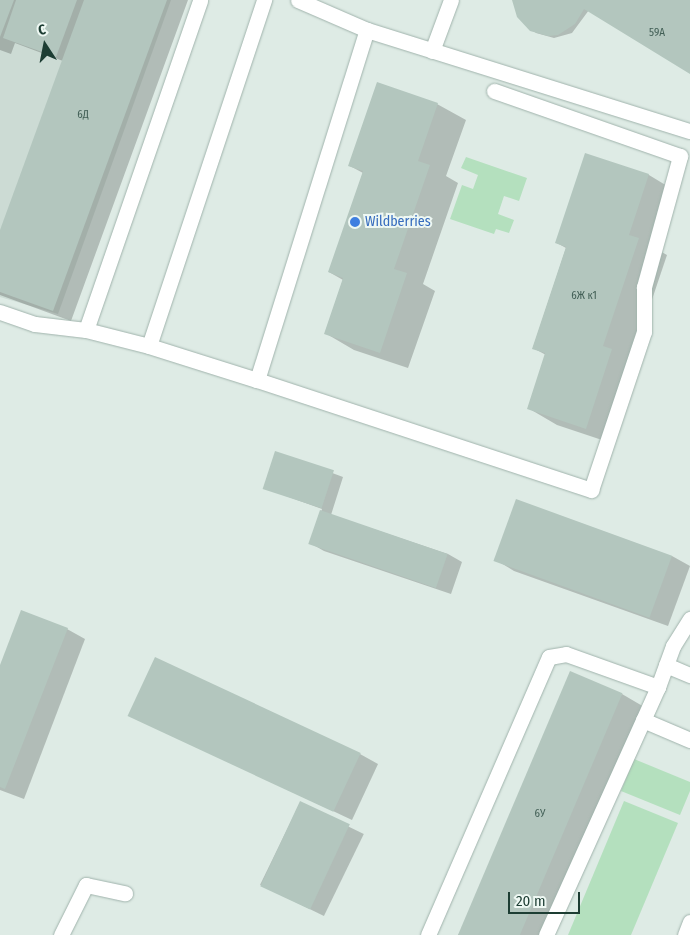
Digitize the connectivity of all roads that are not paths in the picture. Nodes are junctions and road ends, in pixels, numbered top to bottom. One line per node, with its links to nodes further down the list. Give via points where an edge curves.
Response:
1 (200, 0): 10 (street)
2 (264, 0): 11 (street)
3 (298, 0): 5 (street)
4 (451, 0): 6 (street)
5 (367, 30): 6 (street); 12 (street)
6 (432, 51): 8 (street)
7 (494, 91): 12 (street, via 680,156 644,287 644,332 590,490)
8 (690, 131)
9 (0, 312): 10 (street, via 35,324)
10 (86, 330): 11 (street)
11 (149, 346): 12 (street)
12 (257, 380)
13 (690, 619): 14 (street)
14 (666, 665): 15 (street); 16 (street)
15 (690, 675)
16 (658, 687): 17 (street); 22 (street, via 566,654 549,657)
17 (643, 720): 18 (street); 23 (street)
18 (690, 740)
19 (125, 893): 21 (street, via 86,885)
20 (690, 922): 24 (street)
21 (61, 935)
22 (428, 935)
23 (546, 935)
24 (685, 935)

